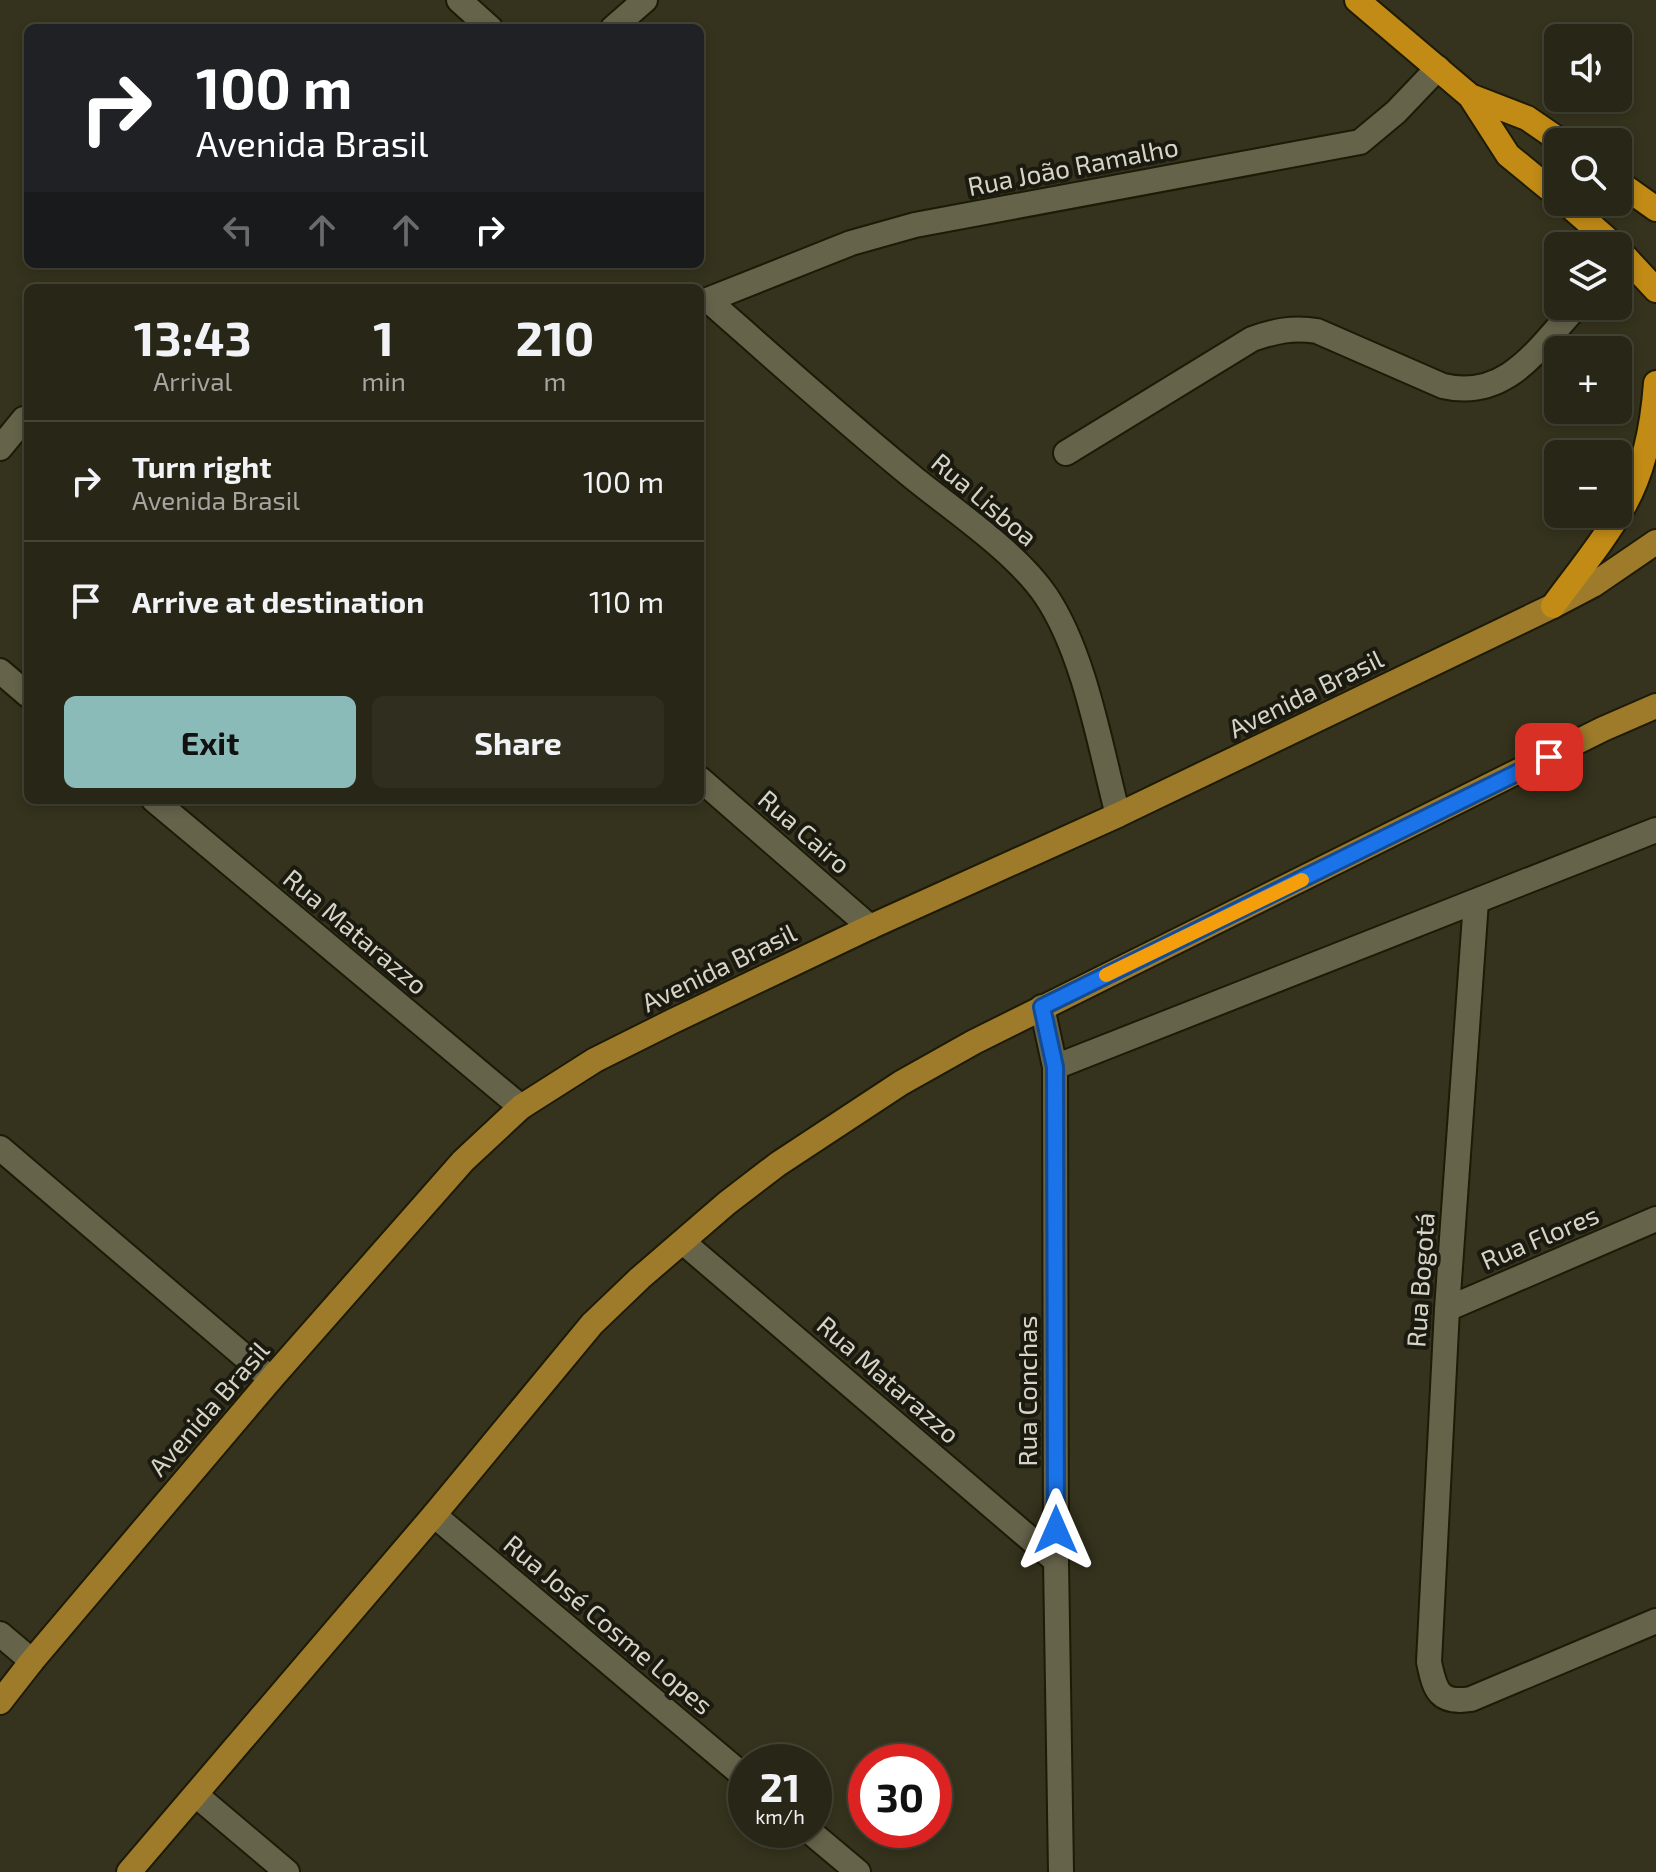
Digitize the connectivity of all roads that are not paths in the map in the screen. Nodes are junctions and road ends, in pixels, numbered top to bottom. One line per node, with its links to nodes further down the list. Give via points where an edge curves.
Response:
1 (459, 0): 4 (street)
2 (645, 0): 5 (street)
3 (1357, 0): 6 (highway)
4 (486, 24)
5 (619, 24)
6 (1438, 68): 7 (highway); 16 (street, Rua João Ramalho, via 1360,142 915,225 851,243)
7 (1470, 96): 8 (highway); 9 (highway, via 1508,155)
8 (1544, 130)
9 (1544, 185)
10 (1632, 192): 11 (highway)
11 (1656, 209)
12 (1580, 216): 13 (highway)
13 (1597, 232)
14 (1632, 266): 15 (highway)
15 (1656, 290)
16 (704, 301): 29 (street, Rua Lisboa, via 1019,565 1046,596 1079,669)
17 (1564, 320): 21 (street, via 1499,382 1462,390 1317,331 1273,331)
18 (1656, 383): 23 (highway, via 1643,460 1626,502)
19 (17, 419): 20 (street)
20 (0, 448)
21 (1066, 453)
22 (1656, 542): 23 (main road, Avenida Brasil)
23 (1553, 606): 29 (main road, Avenida Brasil)
24 (0, 671): 25 (street)
25 (24, 692)
26 (1656, 706): 33 (main road)
27 (704, 782): 32 (street, Rua Cairo)
28 (159, 804): 35 (street, Rua Matarazzo)
29 (1118, 815): 32 (main road, Avenida Brasil)
30 (1656, 830): 31 (street)
31 (1476, 901): 34 (street); 39 (street, Rua Bogotá)
32 (870, 927): 35 (main road, Avenida Brasil, via 595,1060)
33 (1042, 1007): 34 (street, Rua Conchas); 38 (main road, via 832,1126)
34 (1055, 1067): 42 (street, Rua Conchas)
35 (521, 1107): 40 (main road, Avenida Brasil, via 463,1161)
36 (0, 1148): 40 (street)
37 (1656, 1219): 39 (street, Rua Flores)
38 (683, 1242): 41 (main road, via 592,1324); 42 (street, Rua Matarazzo)
39 (1447, 1309): 43 (street, Rua Bogotá, via 1429,1662 1441,1696 1454,1702 1471,1699)
40 (271, 1379): 45 (main road, Avenida Brasil)
41 (434, 1515): 47 (street, Rua José Cosme Lopes); 48 (main road)
42 (1056, 1561): 53 (street, Rua Conchas)
43 (1656, 1621)
44 (0, 1634): 45 (street)
45 (32, 1661): 46 (main road, Avenida Brasil)
46 (0, 1702)
47 (728, 1763)
48 (196, 1795): 50 (main road); 51 (street)
49 (829, 1848): 52 (street)
50 (129, 1872)
51 (287, 1872)
52 (858, 1872)
53 (1061, 1872)

